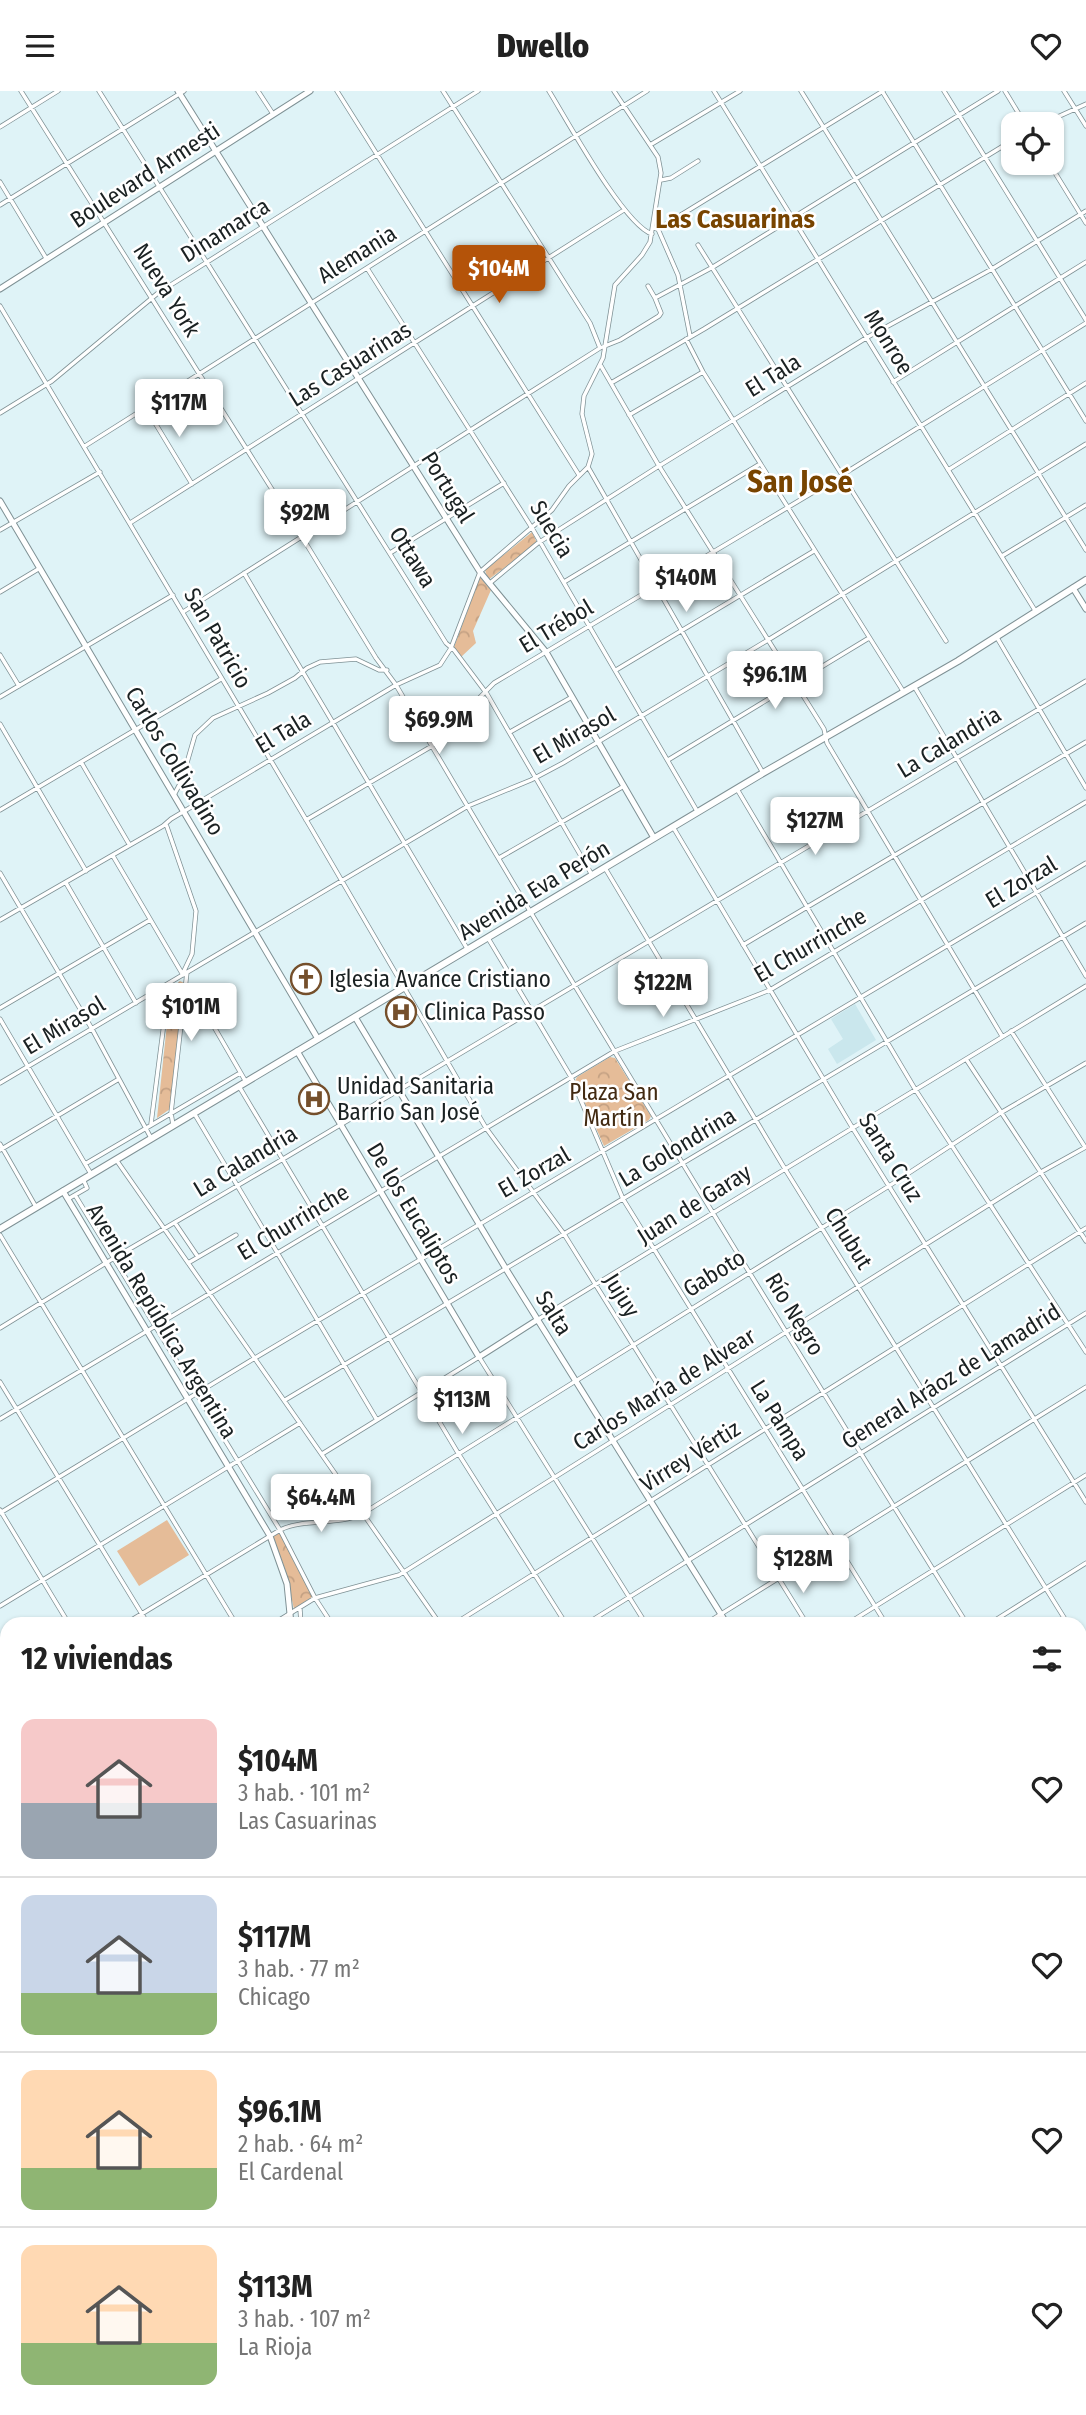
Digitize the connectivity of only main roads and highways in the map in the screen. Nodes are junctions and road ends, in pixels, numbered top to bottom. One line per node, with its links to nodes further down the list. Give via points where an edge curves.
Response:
1 (1086, 580): 2 (main road, Avenida Eva Perón, via 958,661)
2 (0, 1229)

